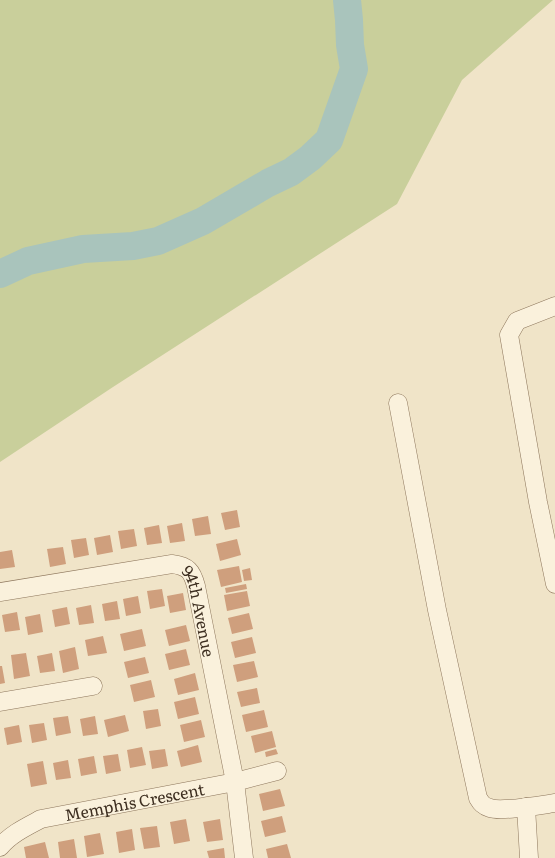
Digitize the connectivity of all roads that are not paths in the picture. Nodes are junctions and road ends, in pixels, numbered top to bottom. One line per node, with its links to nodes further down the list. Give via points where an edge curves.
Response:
1 (555, 306): 3 (street, via 517,321 509,335)
2 (398, 403): 10 (street, via 437,610 478,798 491,809)
3 (555, 584)
4 (0, 592): 8 (street, 94th Avenue, via 172,564 182,565 190,571 196,586)
5 (93, 686): 6 (street)
6 (0, 702)
7 (276, 771): 8 (street, Memphis Crescent)
8 (235, 782): 11 (street, Memphis Crescent, via 41,819); 12 (street)
9 (555, 803): 10 (street)
10 (526, 807): 13 (street)
11 (0, 847)
12 (244, 858)
13 (529, 858)

